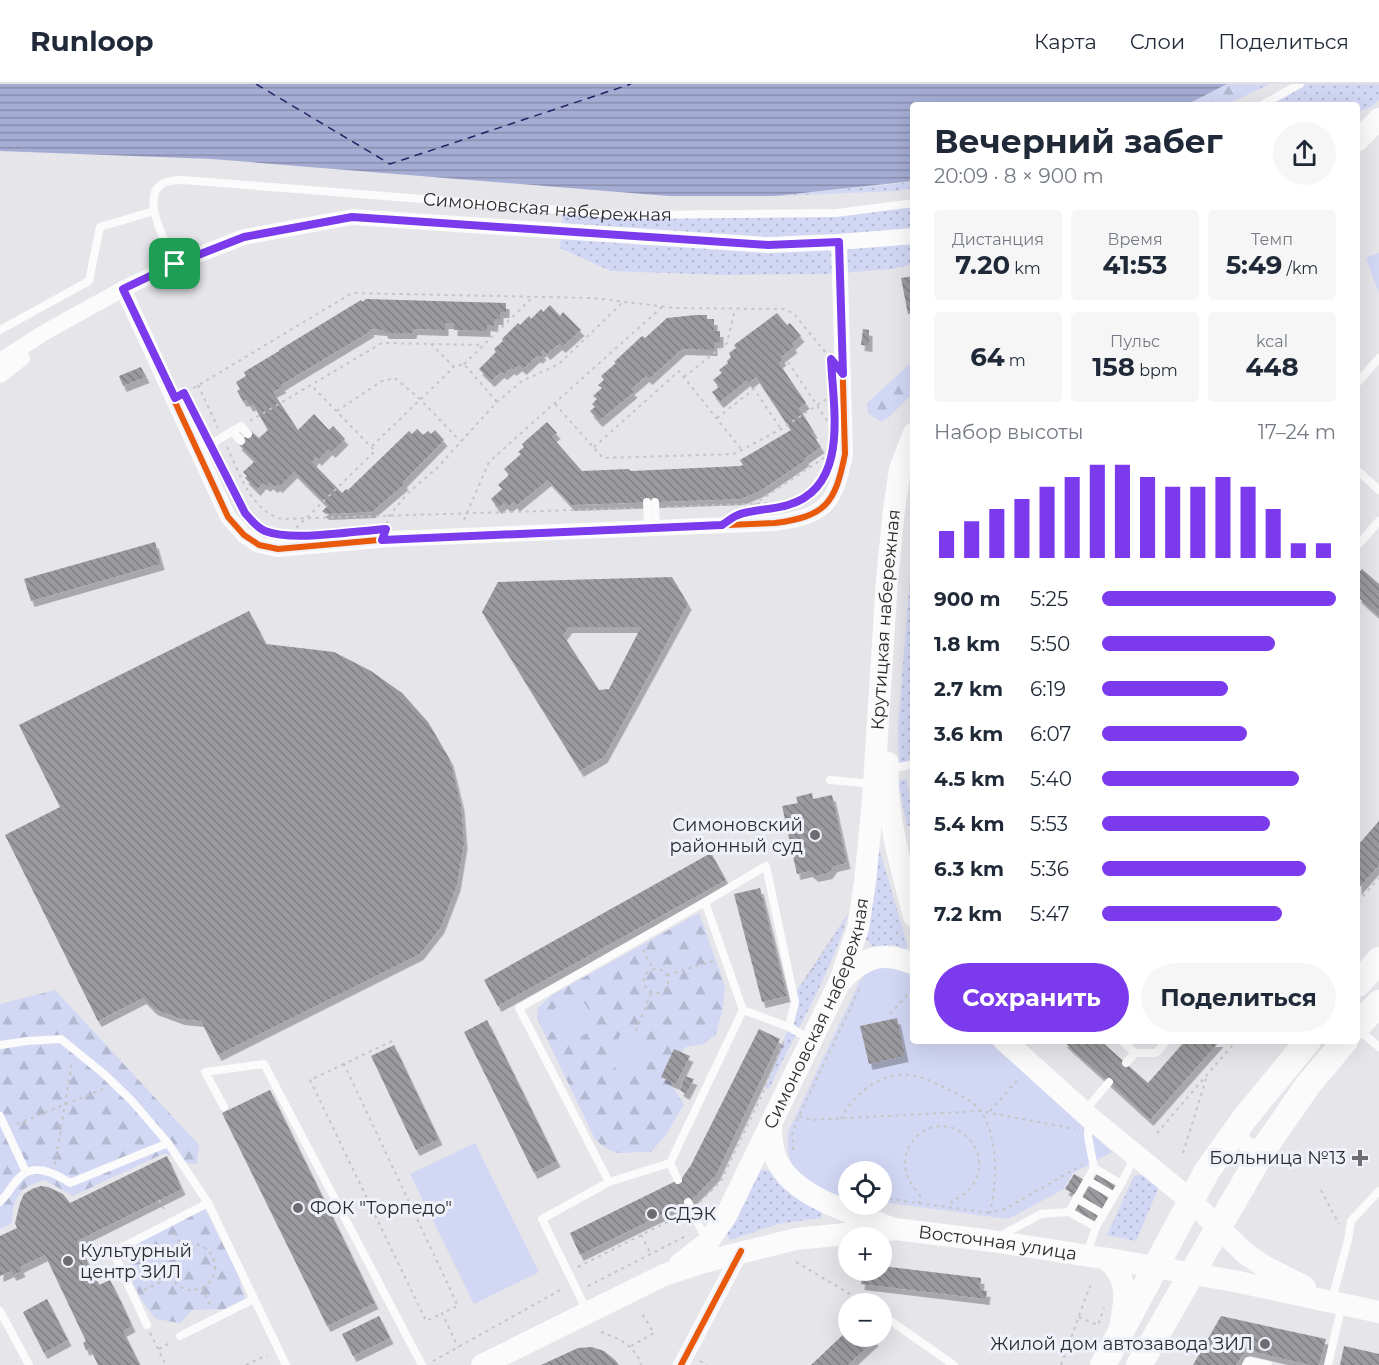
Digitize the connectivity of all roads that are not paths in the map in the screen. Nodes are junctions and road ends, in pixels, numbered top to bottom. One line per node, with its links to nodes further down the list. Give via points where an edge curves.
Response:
1 (1299, 84): 2 (lane)
2 (1267, 102)
3 (1379, 119): 5 (main road)
4 (1379, 132): 6 (main road)
5 (1360, 138)
6 (1360, 149)
7 (910, 204): 8 (lane, Симоновская набережная, via 836,213 624,215 183,180 166,181 159,186 152,200)
8 (154, 211): 11 (lane); 13 (lane, via 100,227 89,281)
9 (910, 236): 10 (street)
10 (839, 242): 11 (street, via 768,245 352,217 244,237); 27 (street, via 845,454 840,480 831,498 819,511 802,519)
11 (175, 264): 12 (street)
12 (123, 289): 14 (street); 21 (street)
13 (0, 330)
14 (47, 331): 16 (street); 17 (street, via 25,356)
15 (1379, 358): 18 (lane)
16 (0, 361)
17 (0, 375)
18 (1360, 380)
19 (232, 432): 19 (lane, via 241,426 245,437); 21 (lane)
20 (910, 444): 30 (main road, Крутицкая набережная, via 900,469 887,579)
21 (197, 452): 27 (street, via 228,517 259,545 278,549 382,540)
22 (1360, 473): 23 (lane)
23 (1379, 490)
24 (910, 493): 30 (main road, Крутицкая набережная)
25 (651, 505): 27 (lane)
26 (1379, 521): 28 (lane)
27 (652, 528)
28 (1360, 543)
29 (910, 766): 30 (lane)
30 (878, 775): 31 (lane); 32 (main road, Крутицкая набережная); 36 (main road, Симоновская набережная, via 861,915)
31 (831, 780)
32 (910, 899)
33 (705, 902): 39 (lane); 41 (lane, via 766,866 795,1002); 67 (lane, via 519,1008)
34 (1379, 960): 37 (main road)
35 (910, 962): 36 (main road, via 898,957 864,961)
36 (840, 981): 43 (main road, Симоновская набережная)
37 (1360, 982)
38 (1379, 1003): 40 (main road)
39 (743, 1010): 41 (lane); 62 (lane)
40 (1360, 1025)
41 (789, 1027): 43 (lane)
42 (1360, 1029): 50 (lane)
43 (811, 1040): 58 (main road, Симоновская набережная)
44 (1008, 1044): 57 (main road)
45 (1125, 1044): 51 (lane)
46 (1164, 1044): 51 (lane, via 1156,1053)
47 (1306, 1044): 56 (main road)
48 (1342, 1044): 59 (main road)
49 (0, 1045): 60 (lane, via 61,1039 132,1101)
50 (1379, 1047)
51 (1135, 1053): 52 (lane)
52 (1126, 1063)
53 (1109, 1082): 57 (lane)
54 (224, 1107): 100 (lane, via 205,1072 264,1064)
55 (0, 1116): 64 (lane)
56 (1244, 1119): 59 (street, via 1240,1135 1247,1146 1259,1147); 72 (main road)
57 (1085, 1120): 61 (main road); 63 (lane)
58 (771, 1125): 80 (main road, via 776,1160 786,1176 813,1196); 81 (main road, Симоновская набережная, via 726,1216)
59 (1270, 1139): 79 (main road)
60 (168, 1143): 64 (lane, via 70,1182 54,1173); 75 (lane)
61 (1135, 1156): 68 (lane); 72 (main road)
62 (670, 1163): 65 (lane); 67 (lane)
63 (1094, 1163): 66 (lane); 68 (lane)
64 (26, 1172): 73 (lane)
65 (678, 1180)
66 (1087, 1180): 70 (lane); 71 (lane)
67 (609, 1182): 92 (lane, via 542,1220)
68 (1121, 1184): 70 (lane)
69 (1379, 1191): 89 (lane, via 1351,1221)
70 (1114, 1196): 77 (lane)
71 (1076, 1198): 76 (lane); 77 (lane)
72 (1190, 1200): 79 (main road); 85 (main road)
73 (0, 1202)
74 (688, 1202): 81 (lane)
75 (208, 1203): 88 (lane); 94 (lane, via 113,1252)
76 (1069, 1212): 78 (lane); 82 (lane, via 1041,1214)
77 (1103, 1214): 78 (lane)
78 (1096, 1227): 84 (lane)
79 (1219, 1227): 86 (main road); 89 (main road, via 1264,1266)
80 (895, 1229): 82 (main road, Восточная улица); 83 (main road, Восточная улица, via 796,1239)
81 (704, 1235): 87 (main road, Восточная улица, via 692,1256)
82 (992, 1241): 84 (main road, Восточная улица)
83 (741, 1251): 87 (main road, Восточная улица); 101 (street)
84 (1097, 1258): 85 (main road, Восточная улица); 96 (main road, via 1113,1265 1125,1285 1126,1299)
85 (1154, 1268): 86 (main road, Восточная улица); 96 (main road)
86 (1192, 1274): 89 (main road, Восточная улица); 104 (main road)
87 (664, 1275): 92 (main road, Восточная улица)
88 (254, 1299): 95 (lane); 99 (lane)
89 (1338, 1302): 91 (main road); 107 (lane)
90 (0, 1311): 98 (lane)
91 (1379, 1312)
92 (588, 1313): 97 (main road, Восточная улица)
93 (892, 1322): 102 (lane)
94 (147, 1326)
95 (180, 1336)
96 (1117, 1339): 103 (main road)
97 (494, 1362)
98 (29, 1365)
99 (286, 1365)
100 (424, 1365)
101 (681, 1365)
102 (954, 1365)
103 (1103, 1365)
104 (1139, 1365)
105 (1246, 1365): 106 (lane, via 1248,1361)
106 (1268, 1365)
107 (1328, 1365)

